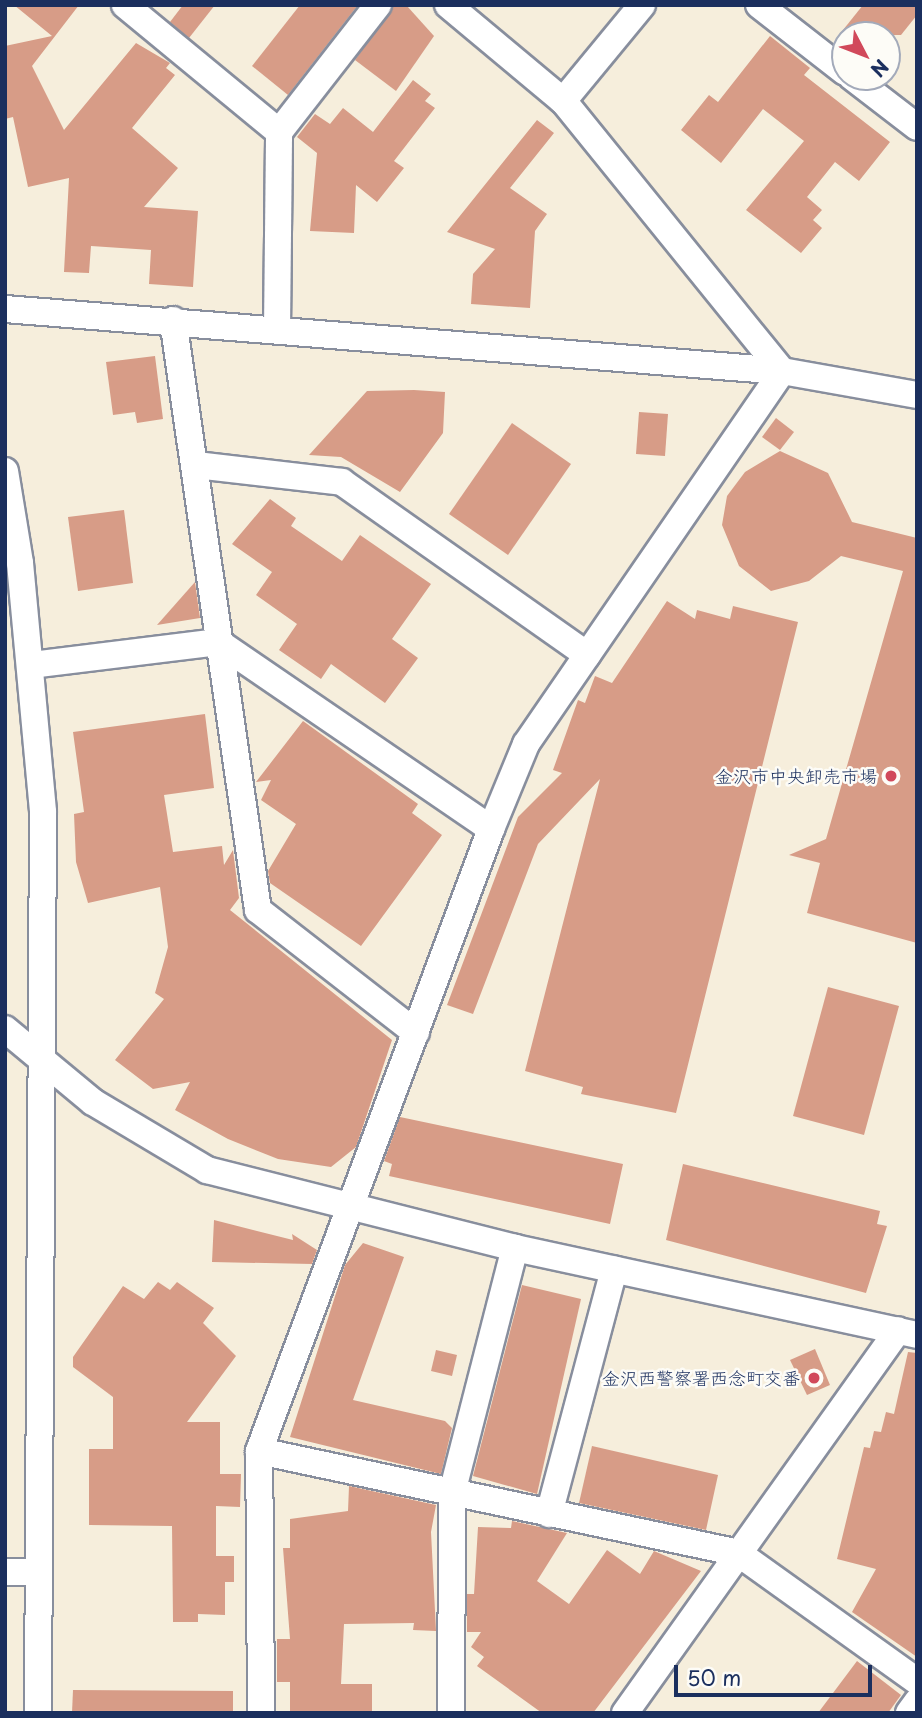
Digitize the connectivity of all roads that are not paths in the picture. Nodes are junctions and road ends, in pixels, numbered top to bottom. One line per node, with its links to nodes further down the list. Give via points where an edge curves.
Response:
1 (125, 5): 10 (street)
2 (378, 5): 10 (street)
3 (448, 5): 8 (street)
4 (642, 5): 8 (street)
5 (759, 5): 6 (street)
6 (831, 61)
7 (870, 91): 9 (street)
8 (563, 101): 14 (street)
9 (917, 127)
10 (279, 132): 13 (street)
11 (5, 309): 12 (street)
12 (173, 320): 13 (street); 16 (street)
13 (277, 330): 14 (street)
14 (782, 372): 15 (street); 19 (street)
15 (917, 395)
16 (196, 465): 18 (street); 19 (street, via 342,482)
17 (5, 471): 20 (street)
18 (218, 642): 20 (street); 21 (street); 23 (street, via 258,910)
19 (587, 655): 21 (street, via 526,744)
20 (31, 665): 24 (street, via 43,812)
21 (491, 829): 23 (street)
22 (5, 1029): 24 (street)
23 (416, 1033): 25 (street)
24 (44, 1061): 25 (street, via 93,1102 207,1170); 34 (street)
25 (349, 1208): 26 (street); 29 (street)
26 (515, 1248): 27 (street); 30 (street)
27 (614, 1269): 28 (street); 31 (street)
28 (908, 1333): 32 (street)
29 (259, 1451): 30 (street); 38 (street)
30 (452, 1493): 31 (street); 39 (street)
31 (550, 1514): 32 (street)
32 (738, 1553): 35 (street); 40 (street)
33 (5, 1572): 34 (street)
34 (39, 1572): 37 (street)
35 (917, 1681)
36 (917, 1702): 41 (street)
37 (38, 1713)
38 (261, 1713)
39 (451, 1713)
40 (625, 1713)
41 (909, 1713)

